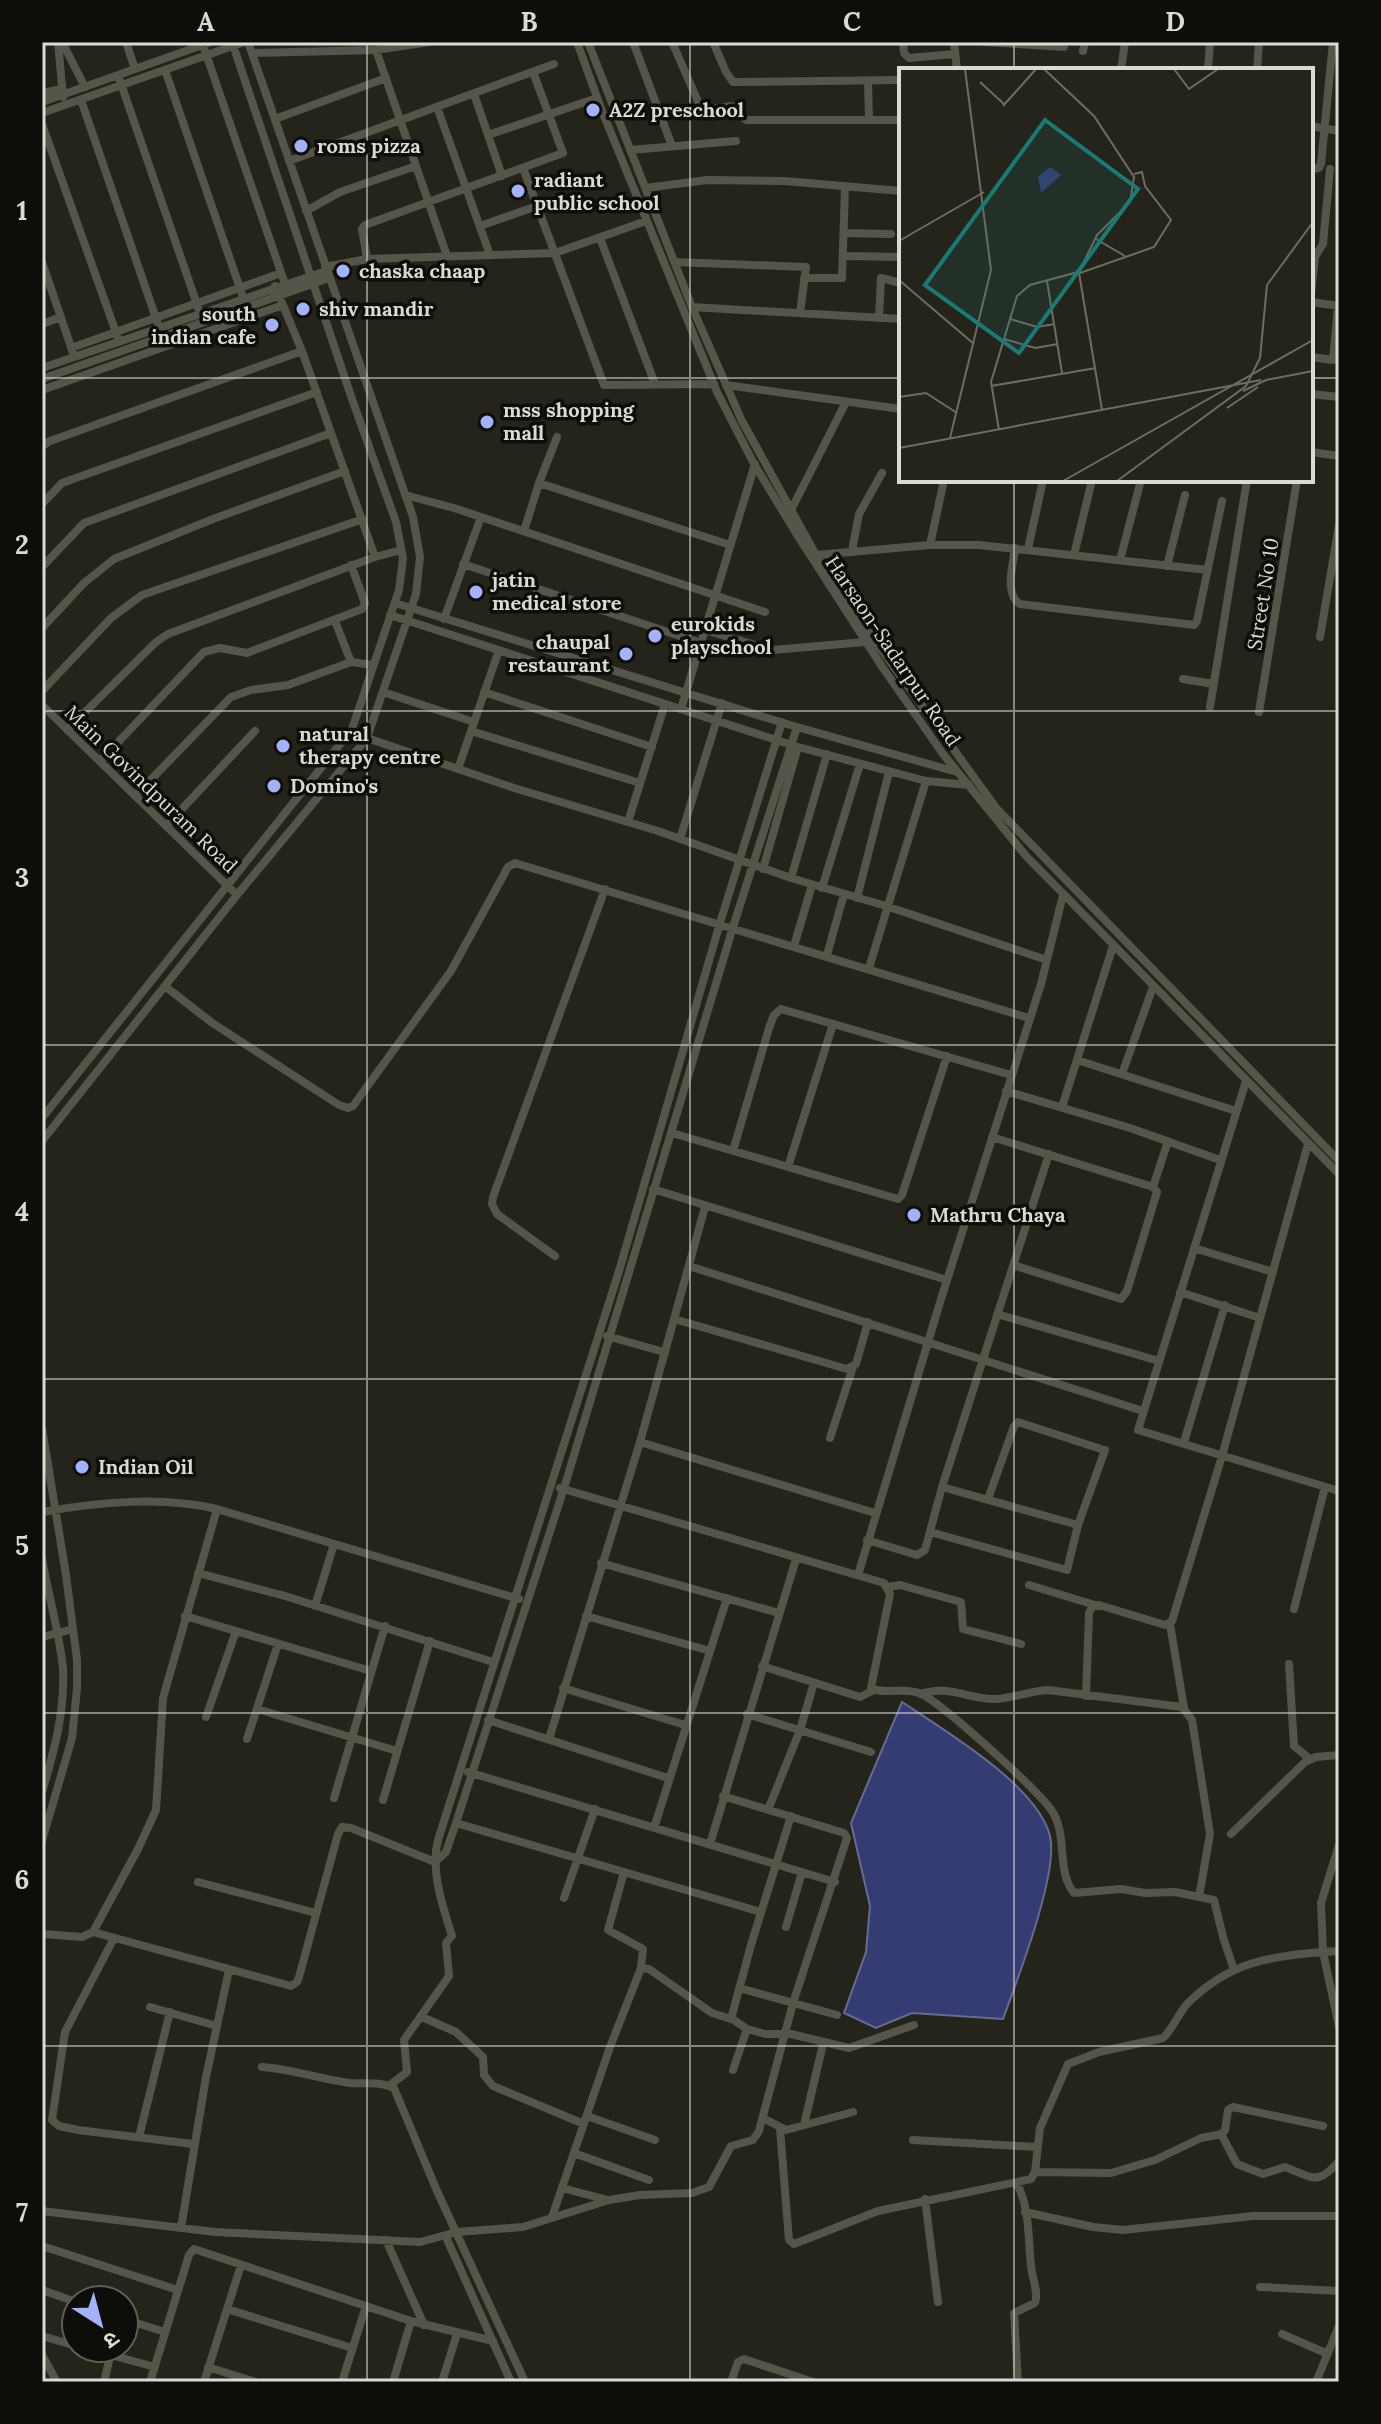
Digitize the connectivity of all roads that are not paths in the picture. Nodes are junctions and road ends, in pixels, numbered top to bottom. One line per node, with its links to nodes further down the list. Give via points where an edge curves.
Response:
1 (60, 42): 38 (street); 39 (street)
2 (126, 42): 30 (street)
3 (246, 42): 18 (street); 22 (street)
4 (429, 42): 21 (street)
5 (577, 42): 42 (street, Harsaon-Sadarpur Road)
6 (588, 42): 60 (street, Harsaon-Sadarpur Road)
7 (633, 42): 59 (street)
8 (672, 42): 51 (street, via 706,109 737,106 746,120)
9 (713, 42): 36 (street, via 733,82)
10 (903, 42): 23 (street, via 909,58)
11 (954, 42): 23 (street)
12 (985, 42): 20 (street)
13 (1125, 42): 27 (street)
14 (1210, 42): 28 (street)
15 (1259, 42): 29 (street)
16 (1333, 42): 55 (street)
17 (207, 43): 19 (street); 24 (street)
18 (233, 44): 24 (street); 92 (street)
19 (184, 46): 30 (street)
20 (1064, 47)
21 (376, 50): 22 (street); 34 (street)
22 (252, 53): 49 (street)
23 (955, 54): 26 (street)
24 (207, 55): 31 (street); 88 (street)
25 (554, 64): 32 (street)
26 (957, 68)
27 (1121, 68)
28 (1208, 68)
29 (1257, 68)
30 (135, 69): 33 (street)
31 (165, 70): 37 (street); 95 (street)
32 (533, 72): 41 (street); 48 (street)
33 (118, 75): 37 (street); 38 (street)
34 (386, 78): 49 (street); 50 (street)
35 (899, 80): 36 (street)
36 (868, 81): 51 (street)
37 (122, 85): 43 (street); 100 (street)
38 (85, 87): 39 (street)
39 (63, 92): 40 (street); 44 (street); 45 (street)
40 (42, 93)
41 (474, 94): 46 (street); 57 (street)
42 (597, 98): 48 (street); 74 (street, Harsaon-Sadarpur Road)
43 (81, 100): 45 (street); 105 (street)
44 (42, 102)
45 (64, 105): 47 (street)
46 (437, 107): 50 (street); 69 (street)
47 (42, 113)
48 (550, 114): 57 (street); 63 (street, via 563,151)
49 (275, 119): 61 (street)
50 (400, 120): 61 (street); 62 (street)
51 (869, 120): 52 (street)
52 (899, 120)
53 (42, 124): 107 (street)
54 (1313, 127): 55 (street)
55 (1326, 130): 56 (street); 64 (street)
56 (1339, 131)
57 (488, 135): 66 (street)
58 (736, 141): 59 (street)
59 (672, 146): 60 (street)
60 (630, 150): 68 (street, Harsaon-Sadarpur Road)
61 (289, 161): 73 (street)
62 (416, 166): 71 (street); 73 (street, via 340,192)
63 (523, 168): 66 (street); 72 (street)
64 (1315, 168): 65 (street)
65 (1334, 170): 90 (street)
66 (502, 176): 69 (street)
67 (845, 187): 68 (street, via 707,180); 70 (street); 76 (street)
68 (646, 188): 86 (street, Harsaon-Sadarpur Road)
69 (466, 189): 71 (street); 75 (street)
70 (899, 191)
71 (429, 203): 81 (street); 84 (street, via 363,227)
72 (537, 206): 75 (street); 79 (street)
73 (306, 211): 87 (street)
74 (646, 221): 78 (street); 114 (street, Harsaon-Sadarpur Road)
75 (480, 226): 80 (street)
76 (844, 233): 77 (street); 82 (street)
77 (891, 234)
78 (600, 238): 79 (street); 113 (street)
79 (555, 253): 80 (street); 113 (street, via 602,384)
80 (490, 255): 81 (street)
81 (447, 256): 84 (street)
82 (844, 256): 83 (street); 91 (street, via 842,278)
83 (899, 257)
84 (367, 259): 87 (street)
85 (42, 262): 89 (street)
86 (675, 262): 91 (street, via 806,267); 99 (street, Harsaon-Sadarpur Road)
87 (327, 272): 92 (street); 137 (street)
88 (281, 273): 94 (street); 95 (street)
89 (44, 274): 102 (street)
90 (1313, 276)
91 (804, 278): 101 (street)
92 (311, 279): 94 (street); 150 (street, via 396,522)
93 (899, 282): 103 (street, via 881,278)
94 (281, 289): 95 (street); 97 (street); 112 (street)
95 (242, 293): 100 (street)
96 (1313, 302): 98 (street)
97 (283, 305): 108 (street); 116 (street)
98 (1338, 306): 110 (street, via 1333,360)
99 (692, 307): 101 (street); 115 (street, Harsaon-Sadarpur Road)
100 (199, 308): 105 (street)
101 (800, 313): 103 (street)
102 (61, 317): 106 (street); 109 (street)
103 (879, 318): 104 (street)
104 (899, 319)
105 (157, 323): 107 (street)
106 (42, 324)
107 (118, 337): 109 (street)
108 (302, 351): 117 (street); 124 (street)
109 (73, 353): 111 (street)
110 (1313, 357)
111 (42, 368)
112 (42, 379)
113 (655, 384): 114 (street)
114 (714, 384): 127 (street, Harsaon-Sadarpur Road)
115 (726, 385): 120 (street); 127 (street, Harsaon-Sadarpur Road)
116 (42, 390)
117 (317, 392): 122 (street); 140 (street, via 62,483)
118 (1313, 394): 119 (street)
119 (1339, 397)
120 (846, 402): 121 (street); 141 (street)
121 (899, 409)
122 (331, 433): 128 (street); 159 (street, via 84,523)
123 (557, 437): 136 (street)
124 (42, 446)
125 (1313, 452): 126 (street)
126 (1339, 456)
127 (759, 462): 141 (street, Harsaon-Sadarpur Road); 146 (street); 172 (street, Harsaon-Sadarpur Road)
128 (345, 471): 143 (street); 169 (street, via 114,559)
129 (882, 473): 151 (street, via 859,514)
130 (944, 482): 147 (street)
131 (1043, 482): 149 (street)
132 (1092, 482): 153 (street)
133 (1140, 482): 155 (street)
134 (1247, 482): 178 (street)
135 (1297, 482): 188 (street, Street No 10)
136 (539, 483): 145 (street); 146 (street)
137 (405, 495): 142 (street); 163 (street, via 420,557)
138 (1185, 495): 158 (street)
139 (1222, 501): 160 (street)
140 (42, 504)
141 (791, 510): 152 (street, Harsaon-Sadarpur Road)
142 (481, 517): 145 (street); 156 (street)
143 (363, 519): 154 (street); 179 (street, via 142,595 111,618)
144 (1339, 525): 171 (street)
145 (524, 531): 161 (street)
146 (730, 545): 161 (street)
147 (930, 545): 148 (street); 151 (street)
148 (1015, 548): 149 (street); 160 (street, via 1010,592 1015,602 1191,626 1197,621)
149 (1028, 549): 153 (street)
150 (401, 550): 154 (street); 162 (street)
151 (852, 551): 152 (street)
152 (816, 555): 205 (street, Harsaon-Sadarpur Road)
153 (1074, 555): 155 (street)
154 (375, 557): 157 (street)
155 (1120, 560): 158 (street)
156 (463, 564): 166 (street); 173 (street)
157 (351, 565): 167 (street, via 365,605); 193 (street, via 168,634)
158 (1167, 566): 160 (street)
159 (42, 567)
160 (1208, 570)
161 (716, 595): 164 (street); 170 (street)
162 (395, 603): 163 (street); 165 (street)
163 (411, 609): 166 (street); 168 (street)
164 (765, 612)
165 (390, 615): 168 (street); 176 (street)
166 (444, 619): 180 (street)
167 (335, 621): 175 (street); 200 (street, via 247,653 220,648 204,652)
168 (406, 621): 174 (street); 181 (street)
169 (42, 628)
170 (705, 630): 172 (street, via 772,650); 173 (street)
171 (1320, 637)
172 (865, 642): 204 (street, Harsaon-Sadarpur Road)
173 (701, 643): 180 (street)
174 (499, 650): 182 (street); 184 (street)
175 (351, 662): 176 (street); 210 (street, via 288,685 231,697)
176 (373, 665): 218 (street, via 352,729)
177 (1183, 679): 178 (street)
178 (1214, 684): 186 (street)
179 (42, 691)
180 (685, 691): 183 (street); 187 (street)
181 (383, 692): 191 (street); 195 (street)
182 (484, 692): 191 (street); 198 (street)
183 (722, 703): 189 (street); 190 (street)
184 (665, 704): 187 (street); 198 (street)
185 (42, 705): 193 (street, Main Govindpuram Road)
186 (1210, 707)
187 (681, 709): 189 (street)
188 (1259, 712)
189 (718, 720): 196 (street); 213 (street)
190 (782, 722): 192 (street); 196 (street)
191 (472, 727): 202 (street); 207 (street)
192 (797, 727): 197 (street); 204 (street)
193 (67, 730): 200 (street, Main Govindpuram Road)
194 (255, 731): 212 (street)
195 (367, 738): 202 (street); 223 (street)
196 (777, 740): 197 (street); 214 (street)
197 (794, 746): 199 (street); 215 (street); 216 (street)
198 (652, 747): 207 (street)
199 (827, 754): 201 (street); 217 (street)
200 (100, 761): 210 (street, Main Govindpuram Road)
201 (860, 764): 203 (street); 220 (street)
202 (458, 769): 211 (street)
203 (889, 772): 206 (street); 225 (street)
204 (957, 772): 205 (street); 208 (street, Harsaon-Sadarpur Road)
205 (970, 774): 209 (street, Harsaon-Sadarpur Road)
206 (926, 781): 208 (street); 226 (street)
207 (640, 783): 211 (street)
208 (967, 785): 209 (street); 224 (street, Harsaon-Sadarpur Road)
209 (978, 786): 255 (street, Harsaon-Sadarpur Road, via 1025,841)
210 (135, 796): 212 (street, Main Govindpuram Road)
211 (628, 822): 213 (street)
212 (166, 826): 218 (street, Main Govindpuram Road)
213 (680, 839): 214 (street)
214 (741, 860): 215 (street); 227 (street)
215 (752, 865): 216 (street); 228 (street)
216 (763, 869): 217 (street)
217 (791, 878): 219 (street)
218 (226, 885): 223 (street, Main Govindpuram Road); 246 (street)
219 (812, 885): 220 (street); 229 (street)
220 (822, 888): 222 (street)
221 (605, 889): 227 (street); 234 (street, via 510,864 436,994 348,1108 232,1036); 263 (street, via 492,1204 504,1220)
222 (844, 894): 225 (street); 231 (street)
223 (237, 895): 234 (street)
224 (1063, 895): 230 (street, Harsaon-Sadarpur Road); 232 (street)
225 (857, 898): 226 (street)
226 (886, 906): 232 (street); 233 (street)
227 (720, 923): 228 (street); 258 (street)
228 (733, 927): 229 (street); 247 (street)
229 (794, 946): 231 (street)
230 (1113, 946): 235 (street, Harsaon-Sadarpur Road); 239 (street)
231 (827, 955): 233 (street)
232 (1047, 960): 236 (street)
233 (869, 968): 236 (street)
234 (166, 987): 249 (street)
235 (1153, 987): 240 (street); 242 (street, Harsaon-Sadarpur Road)
236 (1029, 1018): 241 (street)
237 (833, 1024): 238 (street); 252 (street, via 781,1009 774,1015); 256 (street)
238 (947, 1056): 241 (street); 256 (street, via 900,1197 892,1199)
239 (1077, 1060): 240 (street); 244 (street)
240 (1122, 1074): 245 (street)
241 (1011, 1075): 243 (street)
242 (1246, 1081): 245 (street); 251 (street, Harsaon-Sadarpur Road)
243 (1006, 1091): 244 (street); 248 (street)
244 (1062, 1107): 250 (street)
245 (1236, 1111): 254 (street)
246 (42, 1118)
247 (672, 1133): 252 (street); 260 (street)
248 (992, 1137): 253 (street); 267 (street)
249 (42, 1141)
250 (1168, 1141): 254 (street); 259 (street)
251 (1308, 1144): 257 (street, Harsaon-Sadarpur Road); 266 (street)
252 (733, 1151): 256 (street)
253 (1049, 1154): 259 (street); 264 (street)
254 (1220, 1160): 262 (street)
255 (1339, 1161)
256 (788, 1167)
257 (1339, 1174)
258 (644, 1186): 260 (street); 274 (street)
259 (1153, 1187): 264 (street, via 1157,1195 1121,1299)
260 (655, 1190): 261 (street); 275 (street)
261 (705, 1207): 265 (street); 267 (street)
262 (1194, 1248): 266 (street); 268 (street)
263 (555, 1256)
264 (1013, 1265): 270 (street)
265 (689, 1266): 272 (street); 273 (street)
266 (1273, 1272): 271 (street)
267 (947, 1280): 276 (street)
268 (1180, 1292): 269 (street); 279 (street)
269 (1225, 1305): 271 (street); 285 (street)
270 (997, 1314): 278 (street); 279 (street)
271 (1260, 1318): 286 (street)
272 (674, 1319): 277 (street); 280 (street)
273 (868, 1322): 276 (street); 280 (street)
274 (599, 1333): 275 (street); 287 (street)
275 (610, 1337): 277 (street); 290 (street)
276 (928, 1341): 278 (street); 297 (street)
277 (664, 1352): 284 (street)
278 (983, 1359): 281 (street); 288 (street)
279 (1159, 1361): 281 (street)
280 (853, 1367): 283 (street)
281 (1143, 1411): 285 (street, via 1139,1431)
282 (42, 1428): 295 (street)
283 (830, 1438)
284 (640, 1442): 293 (street); 297 (street)
285 (1184, 1442): 286 (street)
286 (1222, 1456): 289 (street); 318 (street)
287 (551, 1485): 290 (street); 309 (street)
288 (942, 1487): 292 (street); 299 (street)
289 (1325, 1487): 291 (street); 314 (street)
290 (564, 1490): 293 (street); 311 (street)
291 (1339, 1491)
292 (988, 1499): 298 (street); 298 (street, via 1018,1422 1103,1450)
293 (620, 1507): 303 (street); 304 (street)
294 (217, 1509): 295 (street, via 165,1500); 301 (street); 305 (street)
295 (54, 1510): 296 (street); 320 (street)
296 (42, 1512)
297 (875, 1513): 300 (street)
298 (1078, 1525): 299 (street, via 1067,1570)
299 (930, 1532): 300 (street, via 920,1554)
300 (867, 1540): 306 (street)
301 (334, 1544): 309 (street); 313 (street)
302 (42, 1559): 322 (street)
303 (796, 1559): 306 (street); 315 (street)
304 (601, 1563): 310 (street); 317 (street)
305 (198, 1573): 313 (street); 316 (street)
306 (858, 1575): 308 (street)
307 (1029, 1585): 312 (street)
308 (888, 1587): 326 (street, via 900,1585 959,1602 963,1629); 334 (street, via 888,1612 871,1680)
309 (515, 1598): 311 (street); 328 (street)
310 (727, 1598): 315 (street); 327 (street)
311 (526, 1602): 341 (street)
312 (1095, 1605): 318 (street); 336 (street, via 1089,1613)
313 (315, 1606): 319 (street)
314 (1294, 1609)
315 (779, 1613): 330 (street)
316 (185, 1616): 321 (street); 379 (street, via 163,1698 156,1810)
317 (586, 1616): 327 (street); 333 (street)
318 (1170, 1624): 337 (street)
319 (385, 1626): 324 (street); 331 (street)
320 (73, 1629): 322 (street); 364 (street, via 75,1720)
321 (236, 1631): 325 (street); 340 (street)
322 (56, 1634): 323 (street); 354 (street, via 62,1702)
323 (42, 1637)
324 (430, 1641): 328 (street); 347 (street)
325 (278, 1644): 331 (street); 338 (street)
326 (1021, 1644)
327 (710, 1651): 342 (street)
328 (493, 1662): 351 (street)
329 (1289, 1664): 350 (street, via 1294,1746)
330 (762, 1666): 332 (street); 339 (street)
331 (371, 1671): 344 (street)
332 (814, 1683): 334 (street, via 860,1697); 343 (street)
333 (563, 1688): 342 (street); 346 (street)
334 (874, 1690): 335 (street)
335 (921, 1694): 336 (street, via 942,1689 999,1699 1048,1690); 374 (street, via 1050,1808 1072,1892 1121,1889)
336 (1086, 1696): 337 (street)
337 (1184, 1708): 374 (street, via 1192,1720 1210,1834)
338 (257, 1709): 344 (street); 345 (street)
339 (747, 1714): 343 (street); 355 (street)
340 (206, 1717)
341 (488, 1720): 346 (street); 352 (street)
342 (685, 1725): 353 (street)
343 (800, 1730): 348 (street); 359 (street)
344 (351, 1737): 347 (street); 356 (street)
345 (247, 1739)
346 (549, 1739): 353 (street)
347 (397, 1751): 357 (street)
348 (871, 1752)
349 (1339, 1755): 350 (street)
350 (1310, 1759): 363 (street)
351 (460, 1769): 352 (street); 368 (street)
352 (472, 1773): 358 (street); 361 (street)
353 (668, 1778): 362 (street)
354 (42, 1792)
355 (723, 1796): 359 (street); 365 (street)
356 (334, 1798)
357 (383, 1800)
358 (595, 1809): 362 (street); 367 (street)
359 (768, 1810): 360 (street)
360 (791, 1816): 369 (street); 373 (street, via 847,1835)
361 (456, 1823): 367 (street); 368 (street, via 446,1852)
362 (654, 1828): 365 (street)
363 (1231, 1834)
364 (42, 1841)
365 (710, 1844): 369 (street)
366 (1339, 1845): 383 (street, via 1321,1903)
367 (579, 1857): 370 (street); 375 (street)
368 (435, 1862): 377 (street, via 342,1827); 392 (street, via 452,1936 446,1943 449,1976)
369 (776, 1863): 371 (street); 376 (street)
370 (624, 1872): 376 (street); 384 (street, via 608,1930 643,1949)
371 (802, 1872): 373 (street); 378 (street)
372 (198, 1882): 377 (street)
373 (835, 1882): 388 (street)
374 (1199, 1897): 386 (street, via 1216,1902)
375 (564, 1898)
376 (761, 1912): 387 (street)
377 (316, 1913): 385 (street, via 295,1984 285,1986)
378 (786, 1927)
379 (93, 1932): 380 (street, via 82,1937); 381 (street)
380 (42, 1934)
381 (114, 1938): 385 (street); 410 (street, via 65,2032 52,2120 59,2126)
382 (1339, 1951): 383 (street)
383 (1323, 1952): 386 (street, via 1273,1956); 396 (street)
384 (641, 1968): 393 (street, via 712,2013); 405 (street)
385 (229, 1970): 395 (street)
386 (1234, 1970): 414 (street, via 1192,1999 1163,2038 1068,2064 1046,2110)
387 (739, 1988): 388 (street); 393 (street)
388 (793, 2003): 391 (street); 398 (street)
389 (150, 2007): 390 (street)
390 (170, 2012): 395 (street); 410 (street)
391 (837, 2015)
392 (422, 2017): 402 (street, via 404,2040 407,2072); 405 (street, via 456,2032 483,2057 484,2075 493,2086)
393 (731, 2019): 397 (street)
394 (914, 2025): 399 (street, via 854,2048)
395 (217, 2026): 413 (street)
396 (1339, 2027)
397 (747, 2029): 398 (street); 401 (street)
398 (785, 2034): 399 (street); 404 (street)
399 (823, 2044): 406 (street)
400 (262, 2067): 402 (street)
401 (733, 2070)
402 (390, 2085): 428 (street)
403 (853, 2112): 406 (street)
404 (763, 2118): 408 (street); 422 (street, via 756,2138 731,2146 709,2187)
405 (586, 2120): 411 (street); 415 (street)
406 (804, 2125): 408 (street)
407 (1323, 2126): 409 (street, via 1233,2107)
408 (780, 2129): 421 (street, via 791,2243)
409 (1221, 2134): 416 (street, via 1237,2164 1263,2174 1285,2167 1318,2179); 417 (street, via 1111,2173)
410 (139, 2137): 413 (street)
411 (655, 2140)
412 (913, 2140): 414 (street)
413 (193, 2144): 427 (street)
414 (1037, 2147): 417 (street)
415 (574, 2153): 418 (street); 420 (street)
416 (1339, 2161)
417 (1035, 2172): 419 (street)
418 (649, 2180)
419 (1017, 2184): 421 (street); 424 (street)
420 (562, 2188): 422 (street); 426 (street)
421 (925, 2199): 436 (street)
422 (609, 2200): 426 (street)
423 (42, 2211): 427 (street)
424 (1025, 2212): 425 (street, via 1123,2230 1256,2215); 466 (street, via 1037,2298 1014,2313)
425 (1339, 2216)
426 (552, 2217): 428 (street, via 517,2228)
427 (181, 2228): 430 (street)
428 (457, 2232): 429 (street); 462 (street)
429 (446, 2237): 430 (street); 446 (street)
430 (386, 2240): 441 (street)
431 (42, 2246): 434 (street)
432 (241, 2265): 434 (street, via 194,2249); 437 (street); 438 (street)
433 (1260, 2287): 435 (street)
434 (178, 2290): 443 (street)
435 (1339, 2291)
436 (938, 2302)
437 (366, 2306): 439 (street); 447 (street)
438 (227, 2309): 447 (street); 452 (street)
439 (411, 2321): 441 (street); 459 (street)
440 (140, 2324): 443 (street)
441 (424, 2325): 444 (street)
442 (1339, 2326): 448 (street)
443 (165, 2332): 451 (street)
444 (457, 2334): 446 (street); 460 (street)
445 (1282, 2334): 448 (street)
446 (493, 2341): 461 (street)
447 (352, 2348): 458 (street)
448 (1332, 2352): 467 (street)
449 (42, 2355): 454 (street)
450 (140, 2362): 451 (street)
451 (155, 2367): 455 (street)
452 (208, 2367): 456 (street); 457 (street)
453 (781, 2370): 463 (street, via 741,2360); 464 (street); 465 (street)
454 (57, 2382)
455 (150, 2382)
456 (204, 2382)
457 (255, 2382)
458 (342, 2382)
459 (393, 2382)
460 (442, 2382)
461 (511, 2382)
462 (525, 2382)
463 (731, 2382)
464 (776, 2382)
465 (813, 2382)
466 (1018, 2382)
467 (1316, 2382)

